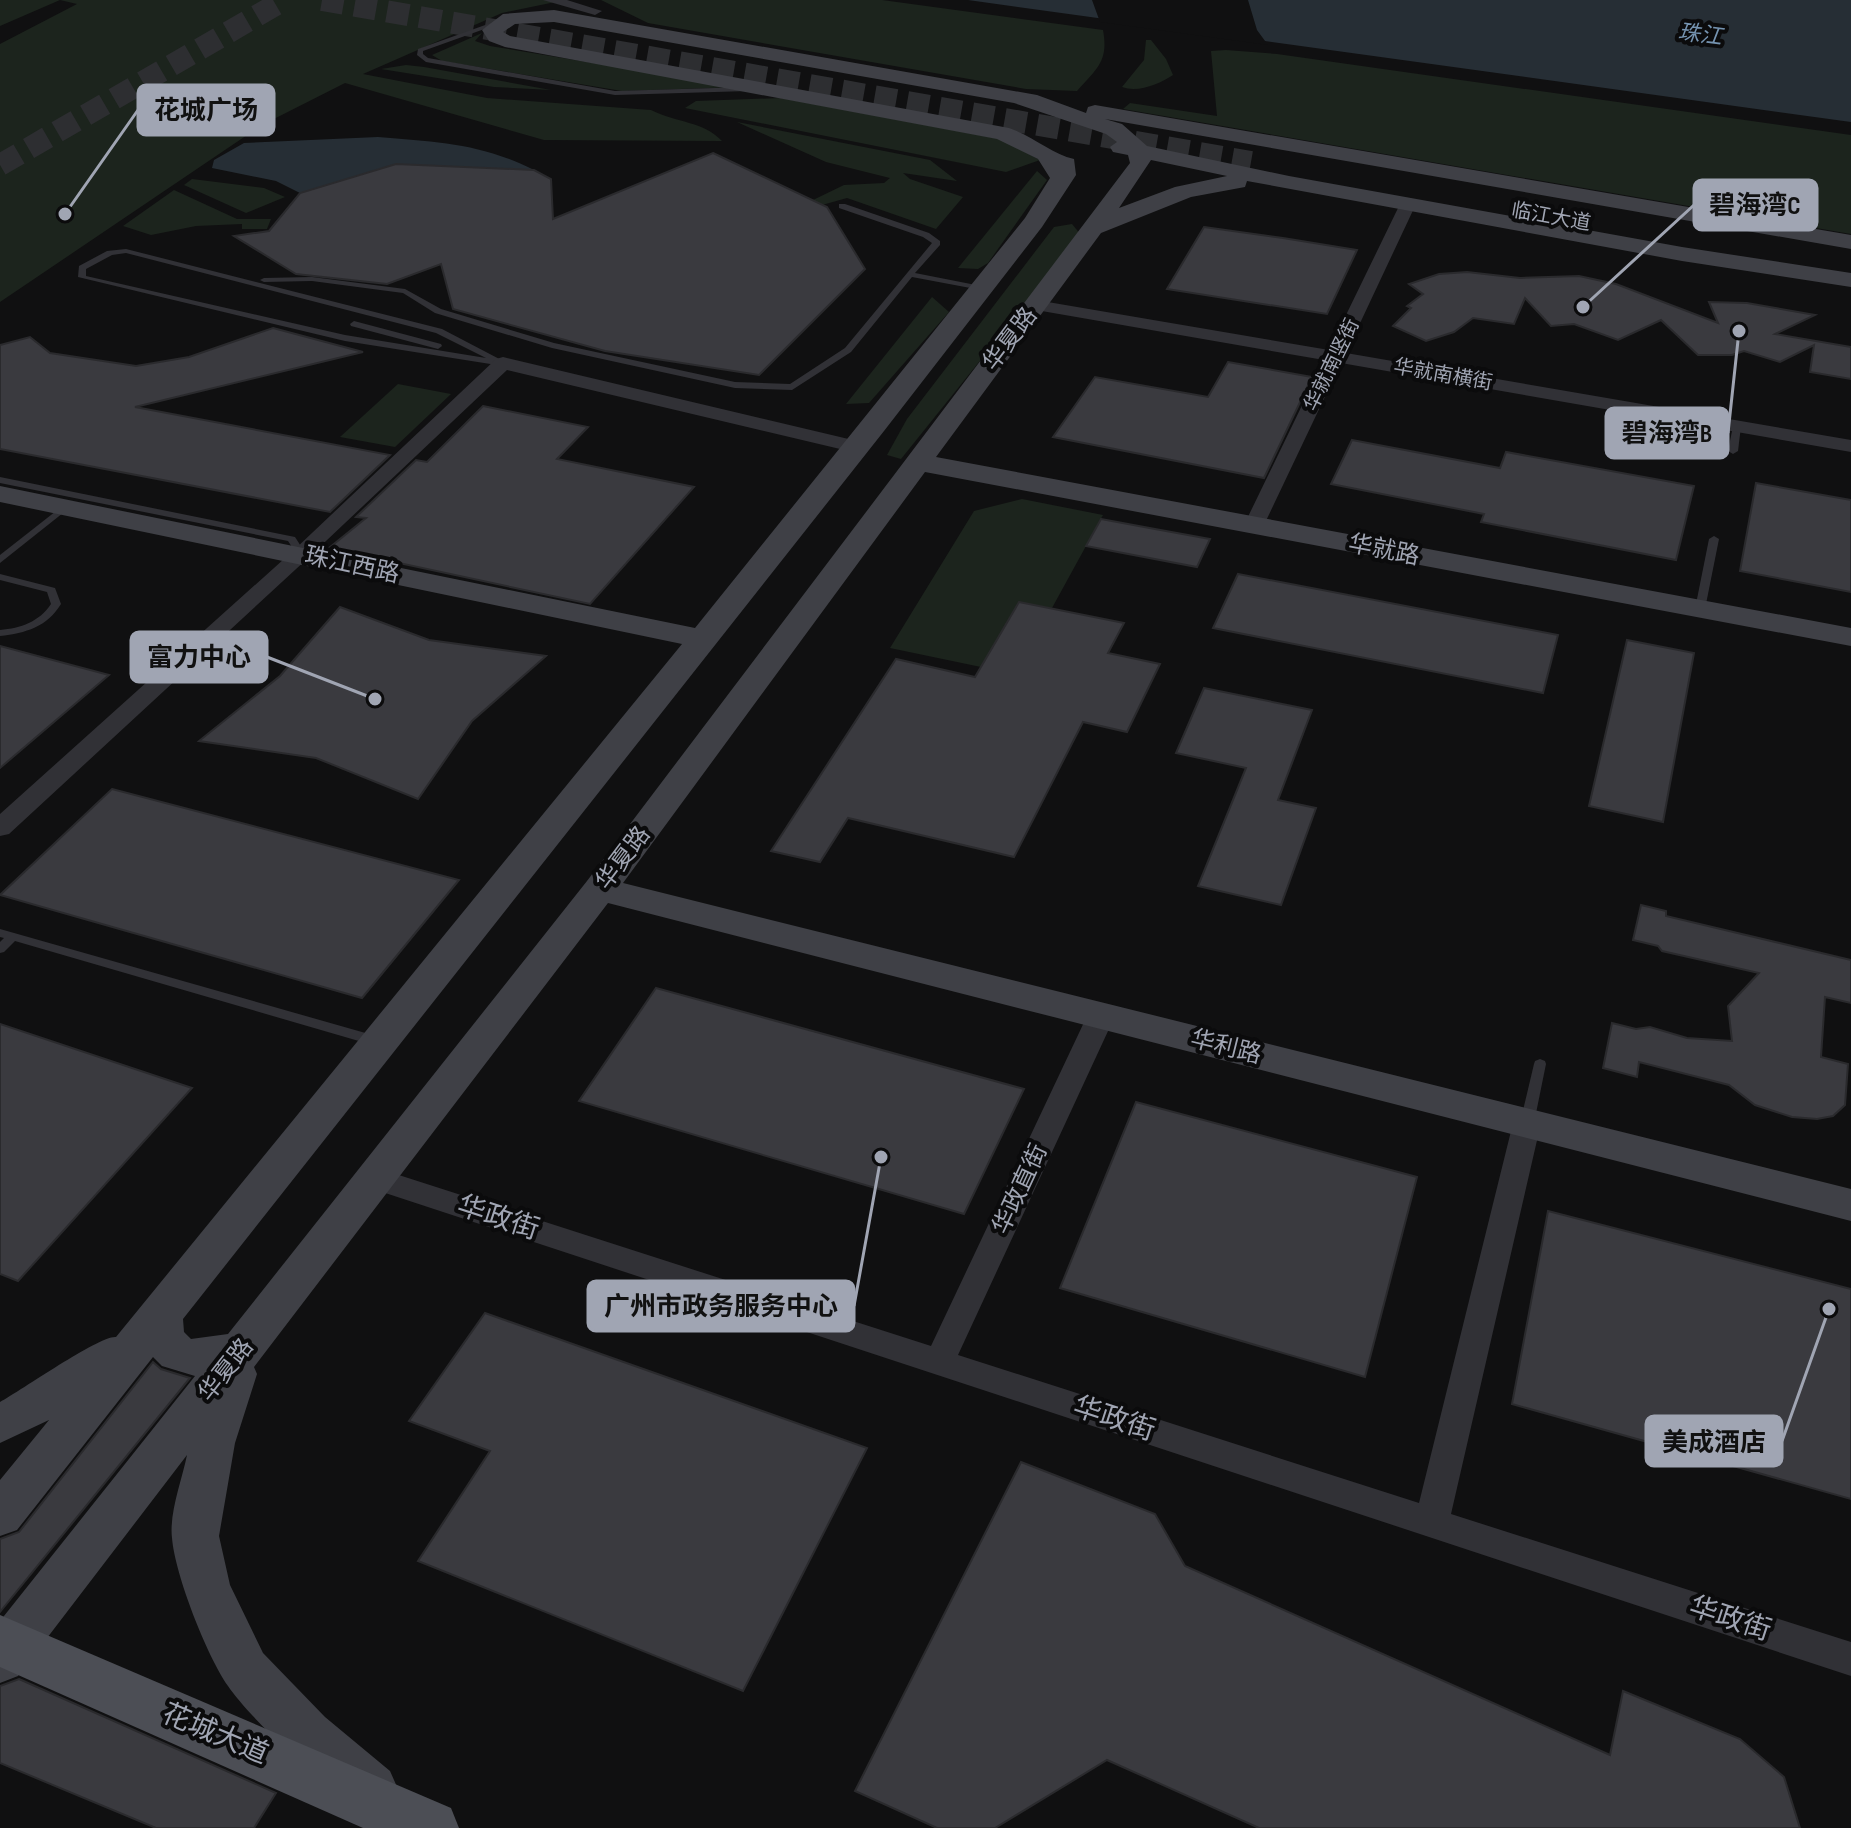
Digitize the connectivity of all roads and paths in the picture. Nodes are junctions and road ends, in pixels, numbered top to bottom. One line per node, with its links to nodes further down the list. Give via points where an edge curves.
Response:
1 (550, 0): 2 (street)
2 (595, 11)
3 (502, 21): 5 (main road, via 493,34 505,41); 5 (lane, via 420,50 420,55 615,93); 6 (main road, via 532,15 577,19)
4 (538, 29): 6 (main road)
5 (767, 88): 11 (main road, via 1016,138 1056,165)
6 (1005, 107): 7 (main road); 7 (main road); 8 (main road); 11 (main road, via 1022,130 1058,151 1067,166)
7 (1111, 121): 8 (main road); 9 (main road)
8 (1139, 151): 9 (main road); 14 (main road, 华夏路, via 1141,163)
9 (1258, 157): 10 (main road); 16 (main road); 17 (main road, 临江大道); 18 (main road, 临江大道)
10 (1289, 183): 12 (main road); 14 (main road, via 1188,189)
11 (1059, 185): 15 (main road)
12 (1408, 204): 20 (main road); 25 (street, 华就南竖街)
13 (842, 206): 19 (lane, via 937,243)
14 (1079, 218): 15 (main road, via 1043,216); 23 (main road, 华夏路)
15 (1034, 222): 22 (main road)
16 (1851, 242)
17 (1851, 256)
18 (1851, 272)
19 (910, 274): 21 (lane, via 848,350 792,387 735,385 552,345 438,311 394,288 312,279); 22 (lane)
20 (1851, 280)
21 (248, 281): 26 (lane, via 439,331); 26 (lane, via 126,251 82,268 82,277 130,290 345,338)
22 (981, 288): 29 (main road)
23 (1036, 305): 25 (street, 华就南横街); 31 (main road, 华夏路)
24 (354, 324): 26 (lane)
25 (1336, 357): 27 (street, 华就南横街); 35 (street, 华就南竖街)
26 (503, 363): 29 (street); 37 (street)
27 (1737, 426): 28 (street, 华就南横街); 30 (lane)
28 (1851, 446)
29 (857, 447): 43 (main road)
30 (1733, 451)
31 (917, 462): 35 (main road, 华就路); 45 (main road, 华夏路)
32 (0, 480): 37 (lane, via 292,539)
33 (0, 494): 34 (main road, 珠江西路)
34 (65, 507): 37 (main road, 珠江西路); 38 (lane)
35 (1254, 525): 40 (main road, 华就路)
36 (1714, 539): 40 (lane)
37 (301, 554): 43 (main road, 珠江西路); 44 (street)
38 (0, 560)
39 (0, 577): 41 (lane, via 51,590 56,604 33,626)
40 (1700, 609): 42 (main road, 华就路)
41 (0, 633)
42 (1851, 637)
43 (704, 639): 49 (main road)
44 (0, 828)
45 (600, 889): 48 (main road, 华利路); 52 (main road, 华夏路)
46 (6, 935): 47 (lane); 49 (lane)
47 (0, 949)
48 (1101, 1016): 51 (main road, 华利路); 56 (street, 华政直街)
49 (379, 1042): 54 (main road)
50 (1540, 1064): 51 (lane)
51 (1527, 1123): 53 (main road, 华利路); 59 (street)
52 (377, 1179): 55 (main road, 华夏路); 56 (street, 华政街)
53 (1851, 1205)
54 (160, 1314): 55 (main road, via 166,1344 179,1355 214,1358); 57 (main road, via 87,1374); 58 (main road)
55 (244, 1347): 60 (main road, 华夏路); 62 (main road, via 212,1443 195,1536 206,1587 245,1669 307,1734)
56 (939, 1362): 59 (street, 华政街)
57 (0, 1424)
58 (0, 1515)
59 (1432, 1522): 61 (street, 华政街)
60 (4, 1649): 62 (main road, 花城大道)
61 (1851, 1659)
62 (416, 1822)

